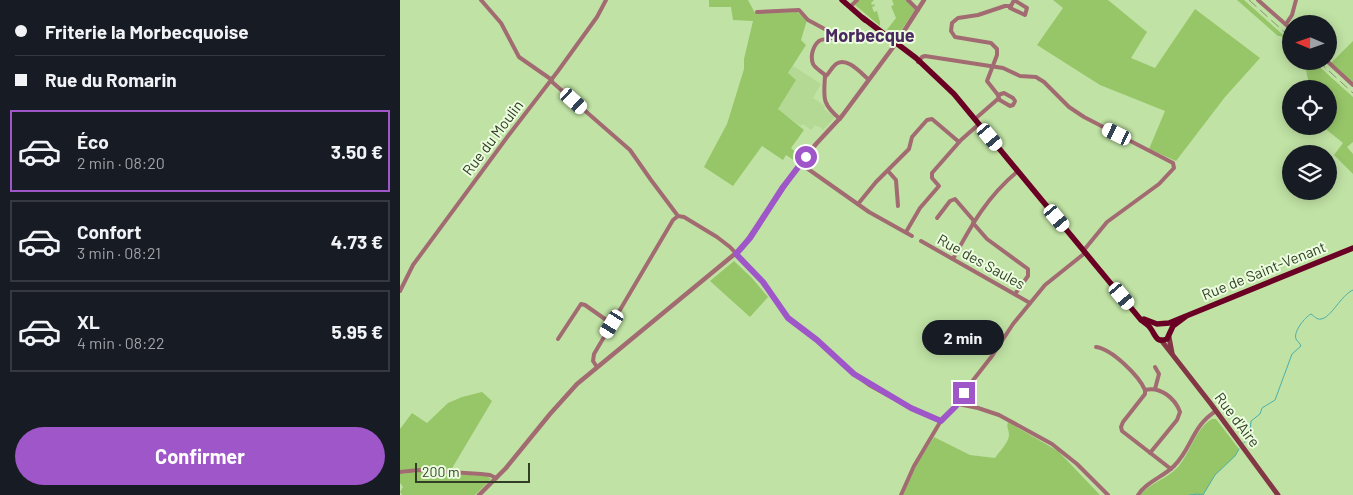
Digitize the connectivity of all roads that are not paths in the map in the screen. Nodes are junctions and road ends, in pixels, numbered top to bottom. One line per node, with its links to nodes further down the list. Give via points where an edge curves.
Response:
1 (481, 0): 21 (street, via 501,22 519,57)
2 (606, 0): 21 (street, Rue du Moulin)
3 (842, 0): 10 (main road)
4 (857, 0): 10 (street)
5 (908, 0): 11 (street)
6 (924, 0): 11 (street)
7 (1258, 0): 14 (street)
8 (1296, 0): 13 (street)
9 (1011, 6): 9 (street, via 1024,16 1027,12 1014,0); 17 (street, via 958,18 952,23 951,31 955,36 996,46 998,53)
10 (850, 7): 15 (main road)
11 (918, 10): 15 (street)
12 (757, 12): 19 (street, via 797,10 833,34 819,42 812,53 814,64)
13 (1292, 15)
14 (1282, 21)
15 (895, 44): 16 (main road); 20 (street)
16 (918, 61): 17 (street, via 925,56); 24 (main road, via 954,94)
17 (992, 67): 24 (street, via 987,80 998,97); 40 (street, via 1038,78 1084,117 1174,164 1166,178 1109,220)
18 (1337, 70): 22 (street)
19 (825, 77): 20 (street, via 836,64 843,62); 23 (street, via 824,101)
20 (868, 79): 23 (street)
21 (551, 80): 33 (street, via 630,150); 43 (street, Rue du Moulin, via 415,263)
22 (1353, 85)
23 (840, 119): 26 (street)
24 (977, 122): 25 (street); 27 (main road)
25 (959, 142): 28 (street, via 929,119); 29 (street, via 932,173)
26 (801, 164): 31 (street); 41 (street)
27 (1018, 170): 35 (street); 40 (main road)
28 (888, 171): 31 (street); 32 (street, via 896,180)
29 (939, 186): 30 (street); 36 (street, via 920,208)
30 (945, 191)
31 (858, 204): 36 (street)
32 (898, 206)
33 (678, 216): 41 (street, via 717,237); 48 (street)
34 (937, 218): 35 (street, via 950,201 955,200)
35 (973, 222): 42 (street); 44 (street, via 987,239 1028,269 1028,276)
36 (906, 232): 37 (street)
37 (912, 236)
38 (920, 241): 42 (street, Rue des Saules)
39 (1353, 248): 47 (main road, Rue de Saint-Venant)
40 (1085, 251): 45 (street); 46 (main road)
41 (736, 254): 58 (street); 64 (street, via 763,282 788,318 854,374 911,408)
42 (953, 259): 44 (street, Rue des Saules)
43 (400, 291)
44 (1015, 294): 45 (street, Rue des Saules)
45 (1030, 302): 62 (street)
46 (1138, 315): 49 (main road); 52 (main road)
47 (1185, 317): 50 (main road, Rue de Saint-Venant); 51 (main road, Rue de Saint-Venant)
48 (612, 324): 54 (street, via 581,304); 58 (street, via 593,356)
49 (1157, 324): 50 (main road); 52 (main road)
50 (1165, 324): 51 (main road)
51 (1171, 331): 53 (main road)
52 (1153, 332): 55 (main road)
53 (1169, 337): 55 (main road); 57 (main road, Rue d'Aire)
54 (558, 339)
55 (1161, 340): 57 (main road, Rue d'Aire)
56 (1096, 347): 61 (street, via 1103,348 1129,369)
57 (1176, 360): 63 (main road, Rue d'Aire)
58 (597, 367): 68 (street, via 557,406)
59 (1155, 367): 60 (street, via 1159,374)
60 (1155, 389): 61 (street); 65 (street, via 1171,398 1180,414)
61 (1145, 390): 65 (street, via 1121,427)
62 (958, 404): 64 (street); 71 (street, via 996,414 1048,442 1074,461)
63 (1216, 411): 66 (street, via 1202,422); 73 (main road, Rue d'Aire)
64 (941, 421): 70 (street)
65 (1150, 453): 66 (street)
66 (1171, 470): 72 (street, via 1143,488)
67 (400, 472): 68 (street, via 415,470)
68 (496, 478): 69 (street)
69 (479, 495)
70 (901, 495)
71 (1108, 495)
72 (1138, 495)
73 (1278, 495)

